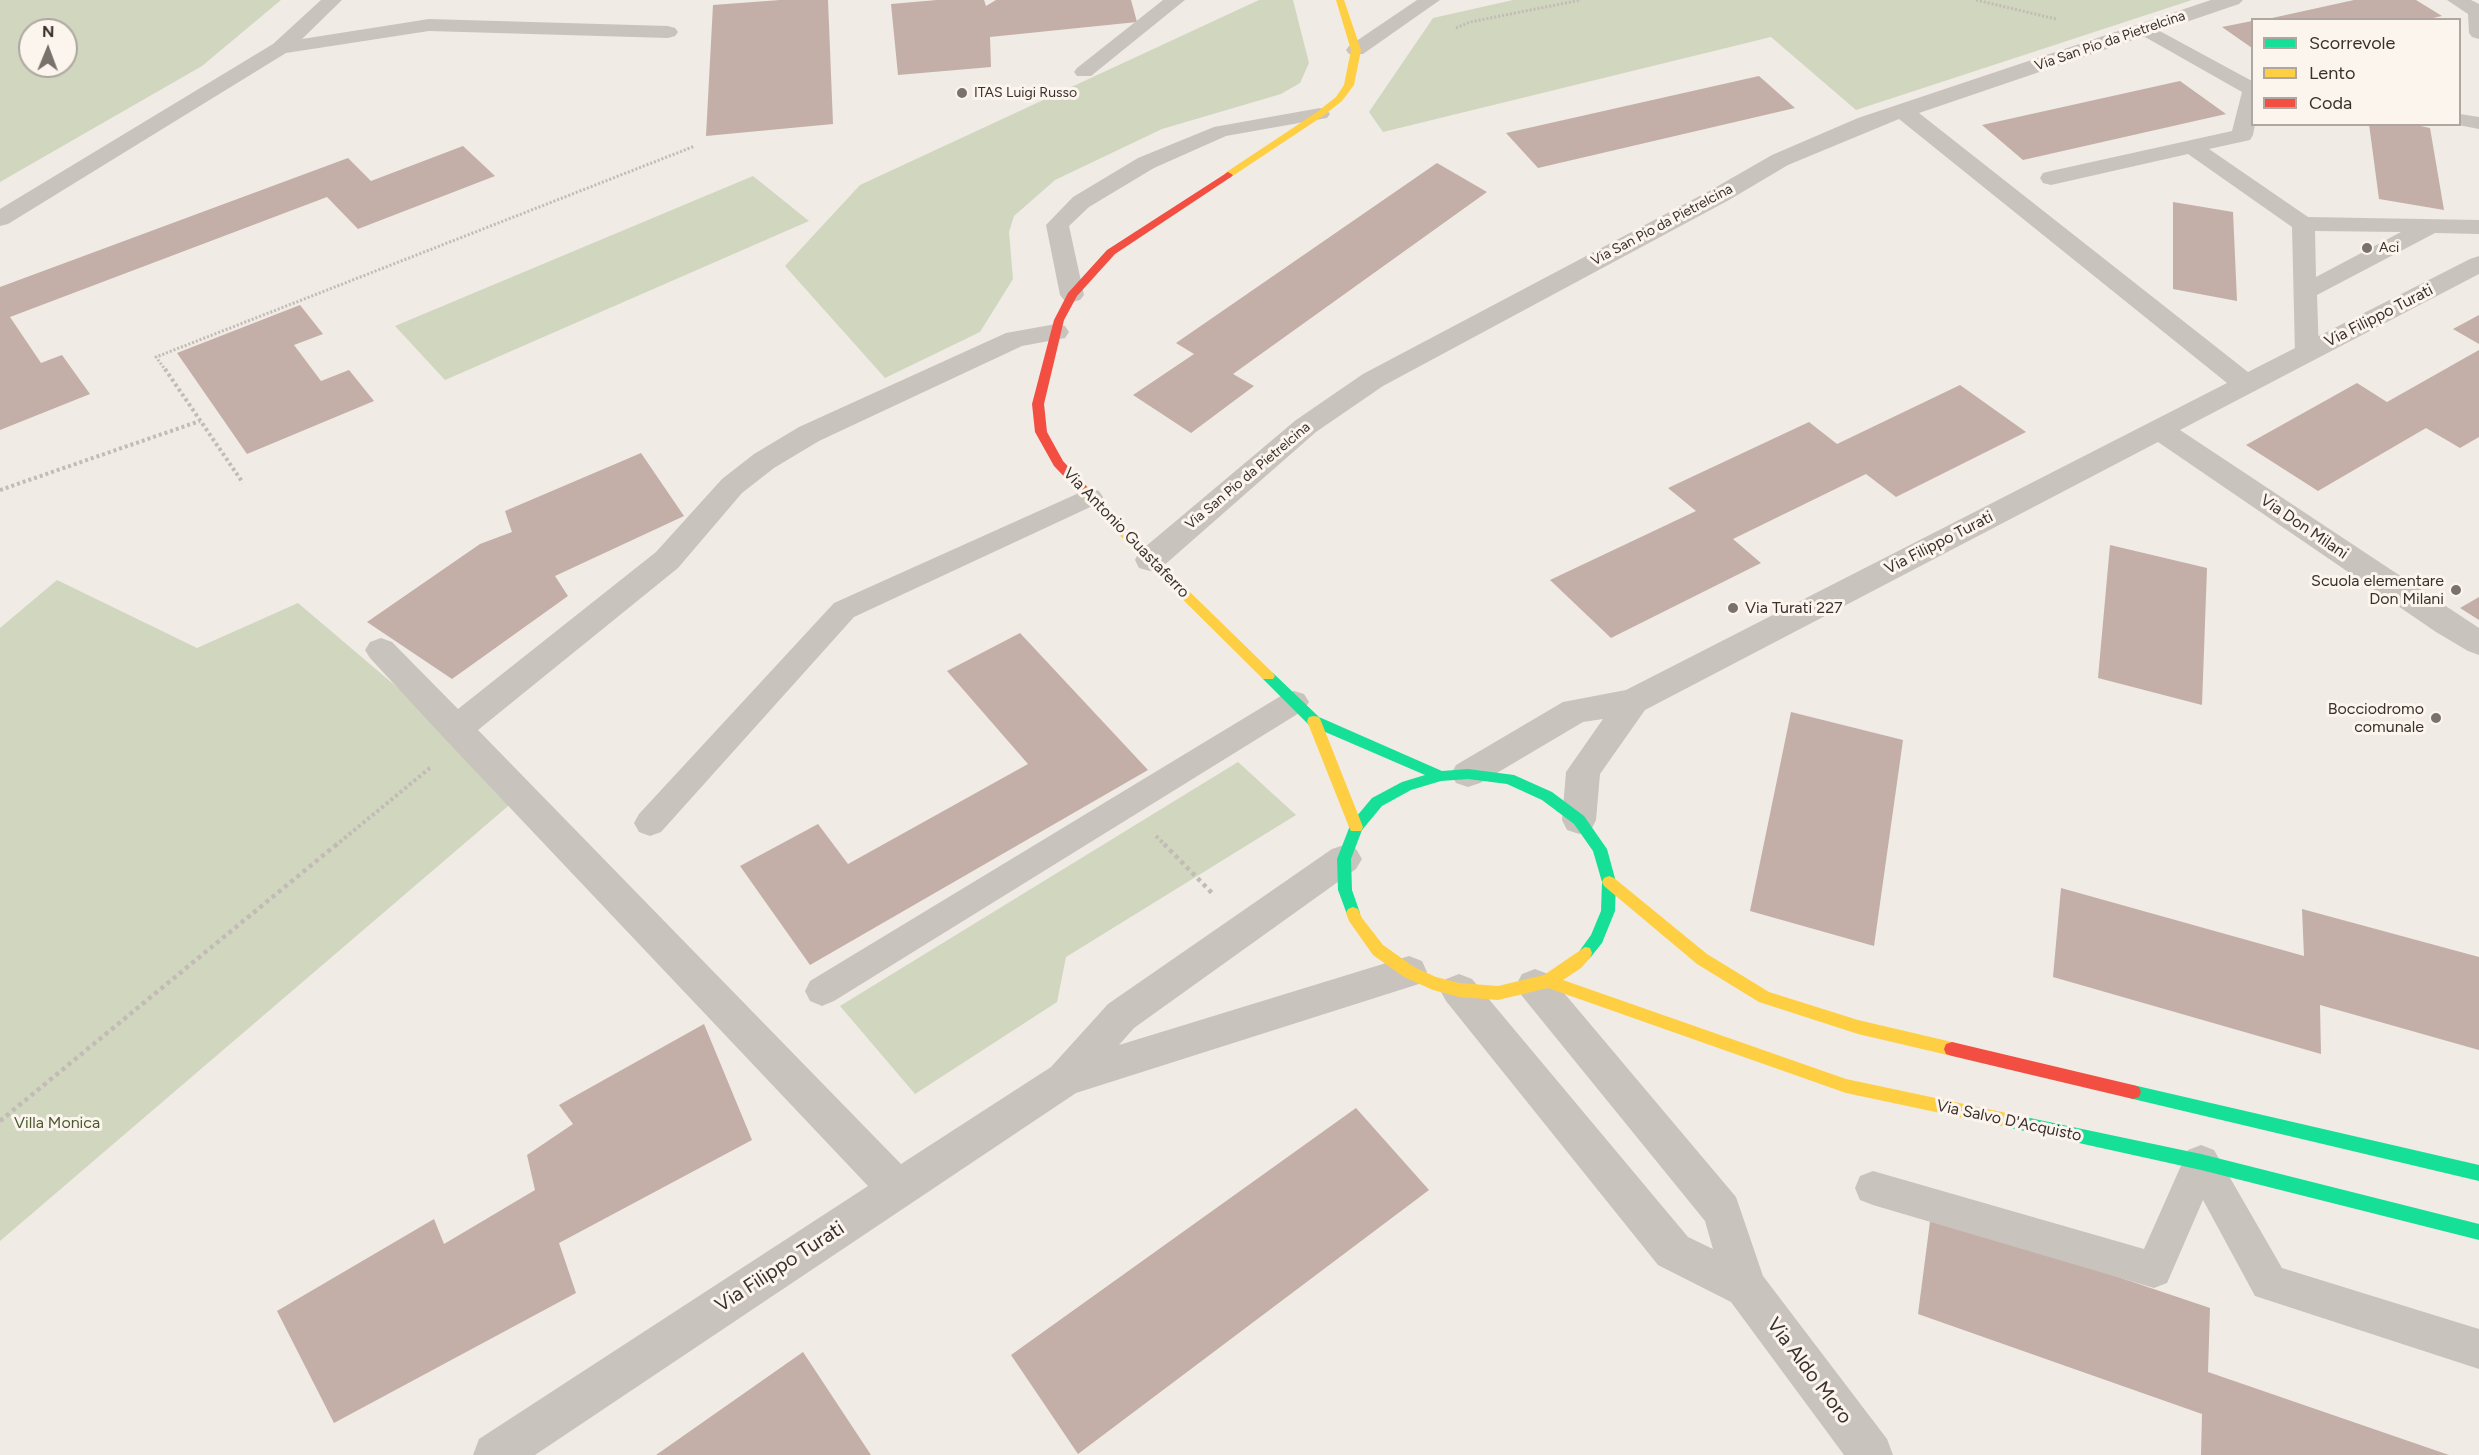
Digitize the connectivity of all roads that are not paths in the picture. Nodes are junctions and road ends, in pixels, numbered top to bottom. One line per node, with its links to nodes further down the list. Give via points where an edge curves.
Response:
1 (305, 0): 14 (lane, via 254,46)
2 (332, 0): 11 (lane)
3 (1175, 0): 13 (lane)
4 (1340, 0): 12 (street, Via Antonio Guastaferro)
5 (1430, 0): 12 (lane)
6 (2232, 0): 9 (street, Via San Pio da Pietrelcina)
7 (2457, 0): 10 (lane, via 2477,11)
8 (668, 32): 11 (lane, via 429,25)
9 (2134, 33): 15 (lane); 17 (street, Via San Pio da Pietrelcina)
10 (2479, 33)
11 (280, 48): 14 (lane)
12 (1356, 50): 18 (street, Via Antonio Guastaferro, via 1349,85)
13 (1084, 72)
14 (218, 88): 23 (lane)
15 (2251, 89)
16 (2251, 98): 21 (lane, via 2242,135)
17 (1904, 112): 32 (street); 35 (street, Via San Pio da Pietrelcina, via 1838,134 1780,160 1373,380 1306,426)
18 (1320, 114): 29 (street, Via Antonio Guastaferro, via 1111,252); 29 (lane, via 1221,131 1146,163 1081,202 1057,225)
19 (2461, 120): 20 (lane)
20 (2479, 123)
21 (2191, 146): 22 (lane); 24 (lane)
22 (2051, 178)
23 (0, 219)
24 (2303, 224): 25 (lane); 28 (lane)
25 (2430, 226): 26 (lane); 28 (lane)
26 (2479, 227)
27 (2479, 264): 31 (street, Via Filippo Turati)
28 (2305, 292): 31 (lane)
29 (1072, 295): 30 (street, Via Antonio Guastaferro)
30 (1056, 332): 34 (street, Via Antonio Guastaferro, via 1038,404 1041,432 1058,463); 40 (street, via 1016,339 809,434 764,461 732,486 667,560)
31 (2307, 353): 32 (street, Via Filippo Turati)
32 (2246, 384): 33 (street, Via Filippo Turati)
33 (2159, 429): 36 (street, Via Don Milani); 38 (street, Via Filippo Turati)
34 (1090, 497): 35 (street, Via Antonio Guastaferro); 43 (lane, via 844,610)
35 (1150, 560): 39 (street, Via Antonio Guastaferro)
36 (2479, 644)
37 (381, 650): 40 (street)
38 (1633, 701): 41 (street, via 1575,711); 42 (street, via 1583,772)
39 (1304, 712): 41 (street); 44 (street); 49 (lane, via 1126,805)
40 (456, 729): 54 (street)
41 (1455, 775): 42 (street, via 1509,779 1547,796); 44 (street, via 1407,786 1377,802)
42 (1579, 820): 45 (street, via 1600,849)
43 (650, 823)
44 (1350, 843): 46 (street, via 1345,890 1356,921 1378,950); 50 (street, via 1247,929 1121,1016)
45 (1610, 882): 47 (street, via 1608,911 1597,939 1576,963); 52 (street, via 1702,959 1764,997 1790,1006 1858,1027)
46 (1409, 972): 48 (street); 50 (street)
47 (1541, 983): 48 (street, via 1498,993); 51 (street, Via Salvo D'Acquisto, via 1846,1086); 56 (street, via 1722,1211)
48 (1459, 990): 56 (street, via 1673,1251)
49 (822, 991)
50 (1065, 1079): 54 (street, Via Filippo Turati)
51 (2201, 1162): 53 (lane, via 2154,1270); 55 (street, Via Salvo D'Acquisto); 57 (lane, via 2269,1283)
52 (2479, 1173)
53 (1874, 1188)
54 (898, 1189): 58 (street, Via Filippo Turati)
55 (2479, 1232)
56 (1746, 1287): 59 (street, Via Aldo Moro)
57 (2479, 1349)
58 (495, 1455)
59 (1871, 1455)

